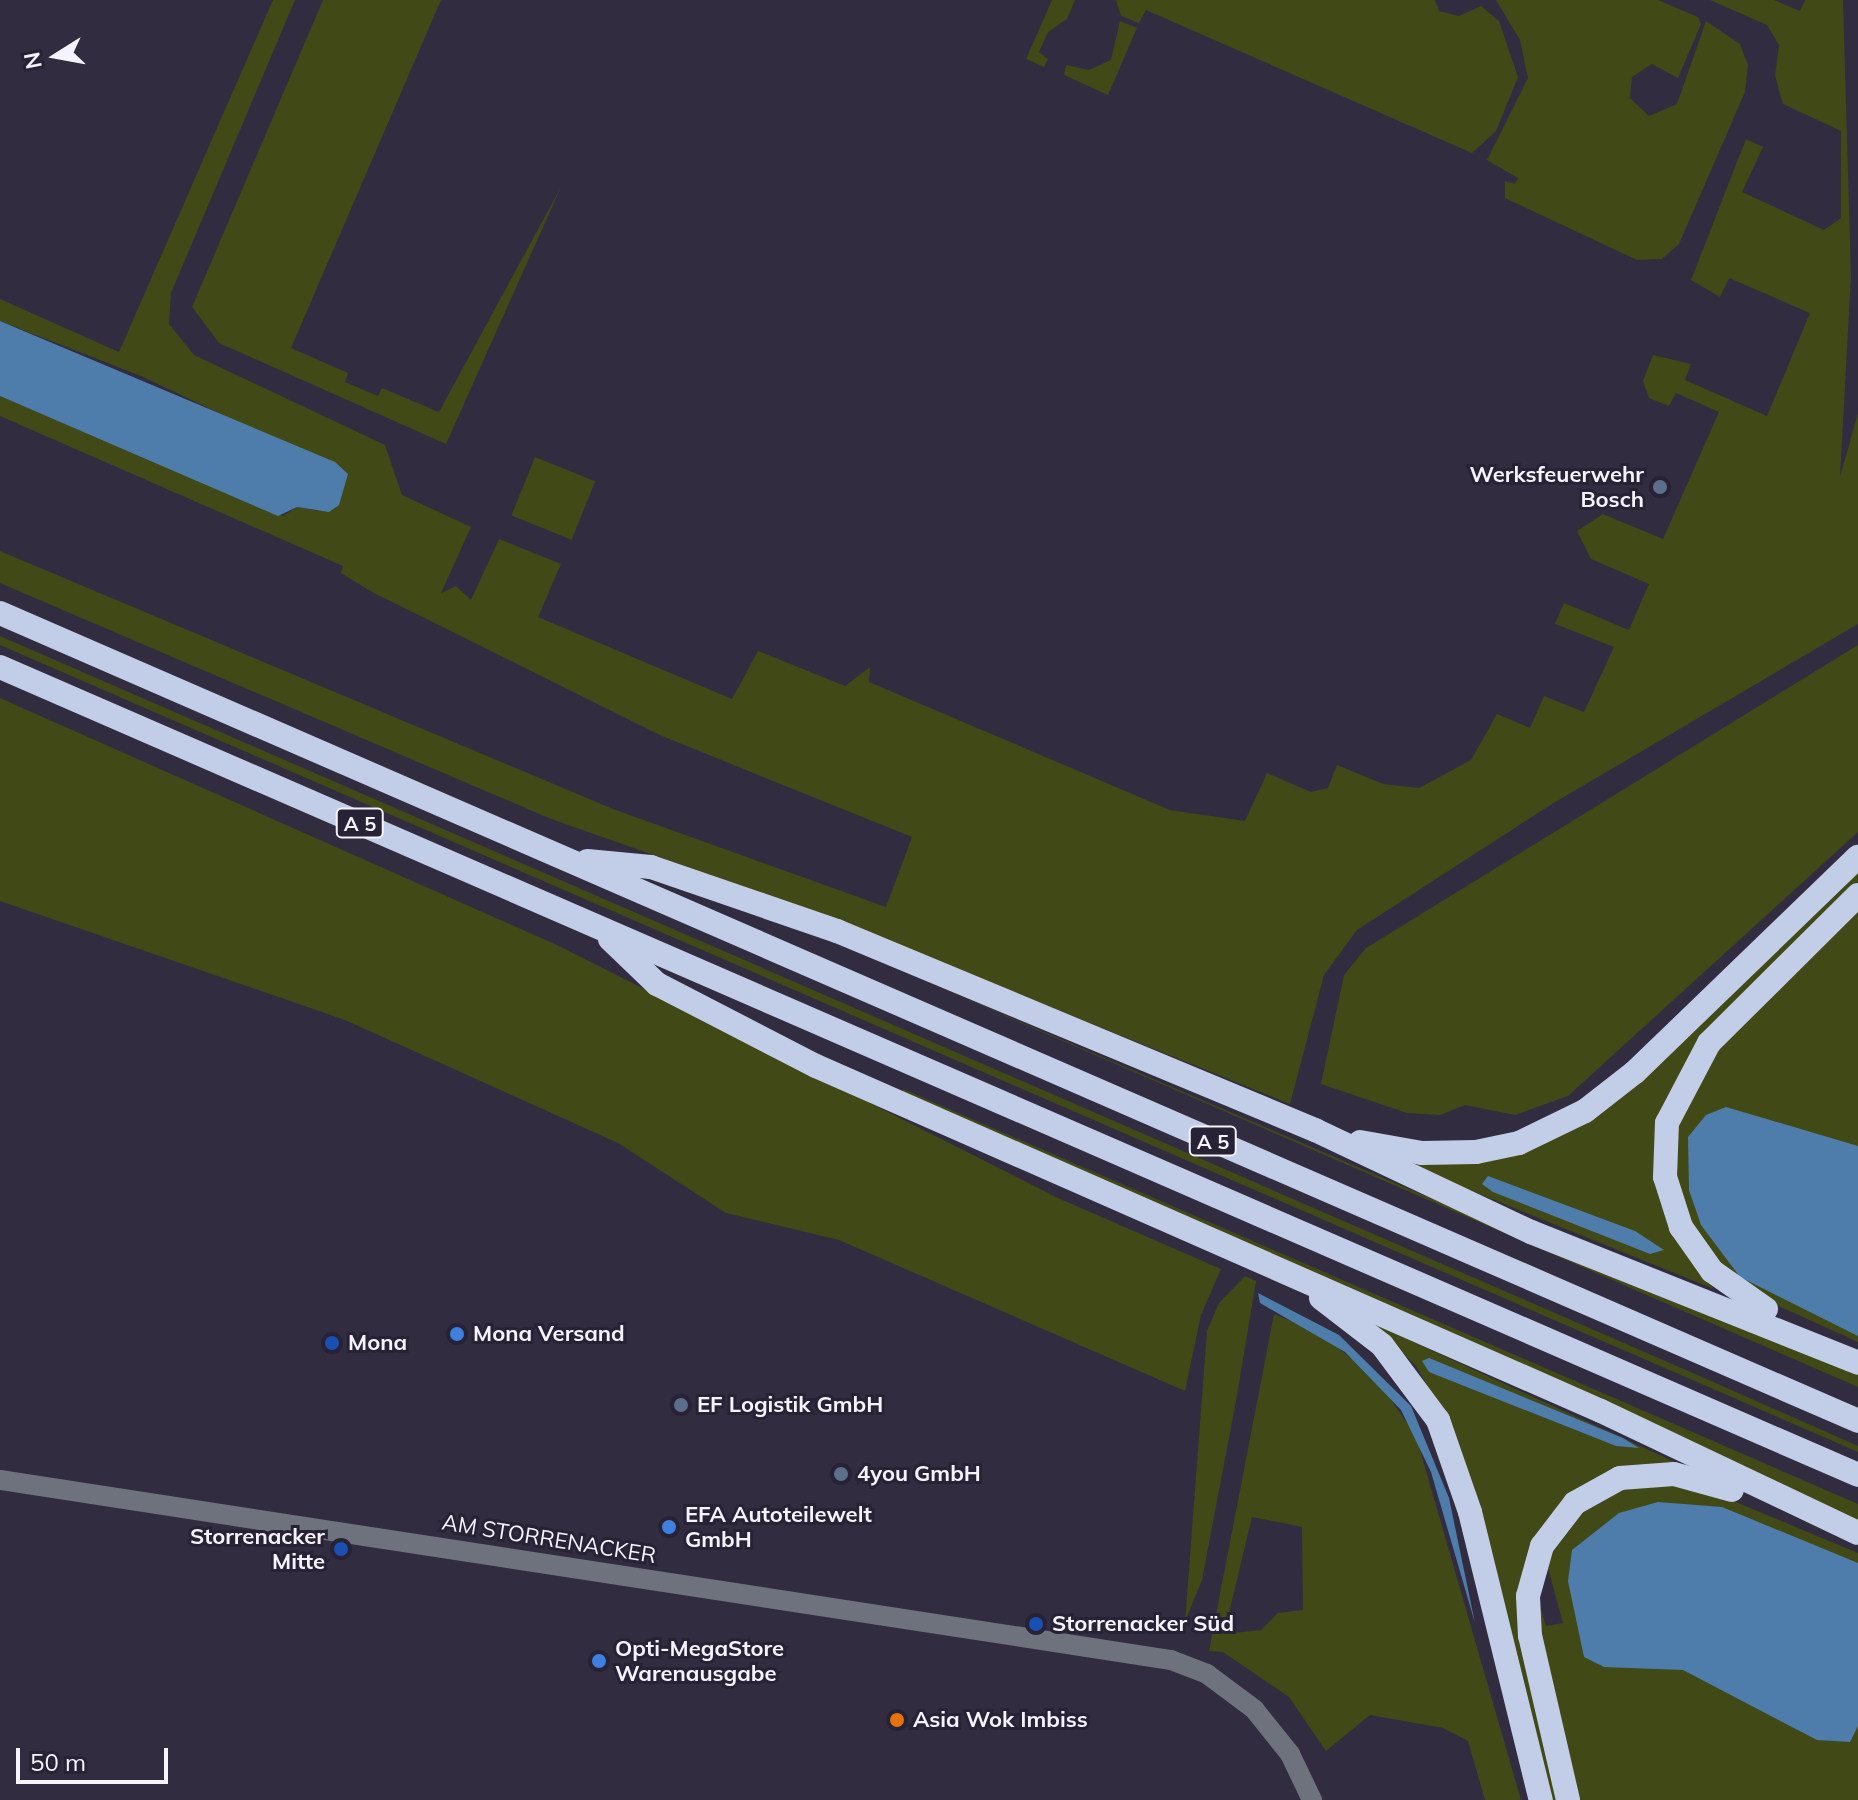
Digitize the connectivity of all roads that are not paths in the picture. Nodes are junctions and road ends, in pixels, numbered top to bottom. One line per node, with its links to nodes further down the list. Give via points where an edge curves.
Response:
1 (0, 613): 4 (highway, A 5)
2 (0, 667): 6 (highway, A 5)
3 (1858, 857): 7 (highway, via 1635,1072 1559,1125 1519,1143 1451,1154 1387,1149)
4 (569, 860): 7 (highway, via 651,867 792,914); 11 (highway, A 5)
5 (1858, 895): 9 (highway, via 1709,1043 1674,1099 1665,1134 1666,1186 1689,1241 1712,1271)
6 (596, 926): 8 (highway, via 657,984 816,1066); 12 (highway, A 5)
7 (1315, 1130): 9 (highway, via 1517,1226)
8 (1306, 1281): 14 (highway); 16 (highway, via 1382,1345 1438,1420 1470,1512)
9 (1790, 1333): 10 (highway)
10 (1858, 1363)
11 (1858, 1421)
12 (1858, 1475)
13 (0, 1480): 15 (street, AM STORRENACKER, via 1171,1660 1207,1674 1254,1709 1290,1754)
14 (1858, 1533): 17 (highway, via 1674,1474 1620,1478 1575,1503 1542,1546 1528,1596 1530,1636)
15 (1312, 1800)
16 (1541, 1800)
17 (1568, 1800)

